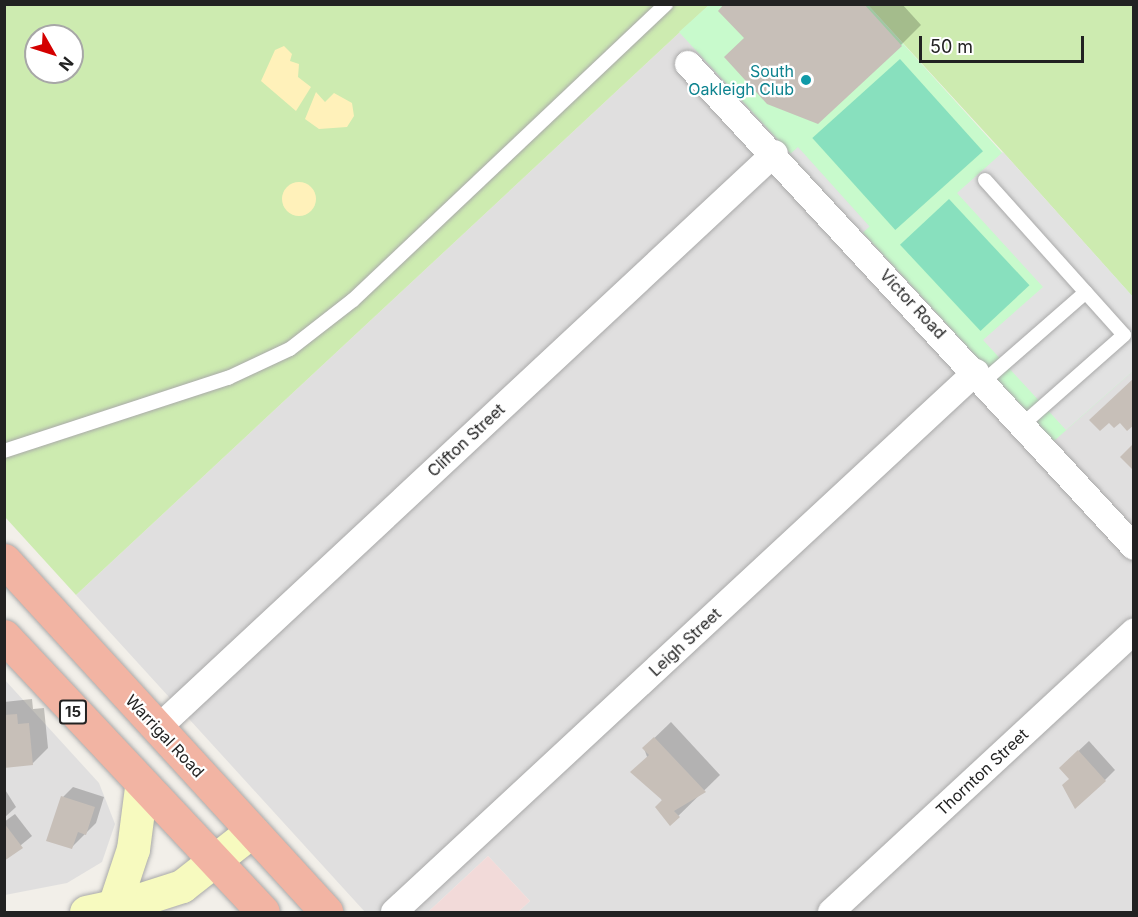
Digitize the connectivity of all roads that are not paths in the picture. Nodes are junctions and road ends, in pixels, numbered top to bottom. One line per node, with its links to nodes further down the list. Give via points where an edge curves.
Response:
1 (666, 4): 8 (lane, via 353,300 290,349 228,378)
2 (688, 64): 3 (street, Victor Road)
3 (775, 153): 6 (street, Victor Road); 13 (street, Clifton Street)
4 (985, 180): 5 (lane)
5 (1086, 292): 6 (lane); 7 (lane, via 1124,335)
6 (980, 376): 7 (street, Victor Road); 21 (street, Leigh Street)
7 (1023, 424): 9 (street, Victor Road)
8 (4, 451)
9 (1134, 547)
10 (4, 560): 13 (highway, Warrigal Road)
11 (1134, 630): 22 (street, Thornton Street)
12 (4, 636): 14 (highway, 15)
13 (158, 728): 15 (highway, Warrigal Road)
14 (141, 787): 16 (highway, 15); 17 (main road, via 133,849)
15 (252, 831): 16 (main road); 20 (highway, Warrigal Road)
16 (215, 865): 17 (main road, via 182,886); 19 (highway, 15)
17 (109, 908): 18 (main road)
18 (161, 912)
19 (263, 912)
20 (326, 912)
21 (394, 912)
22 (831, 912)

